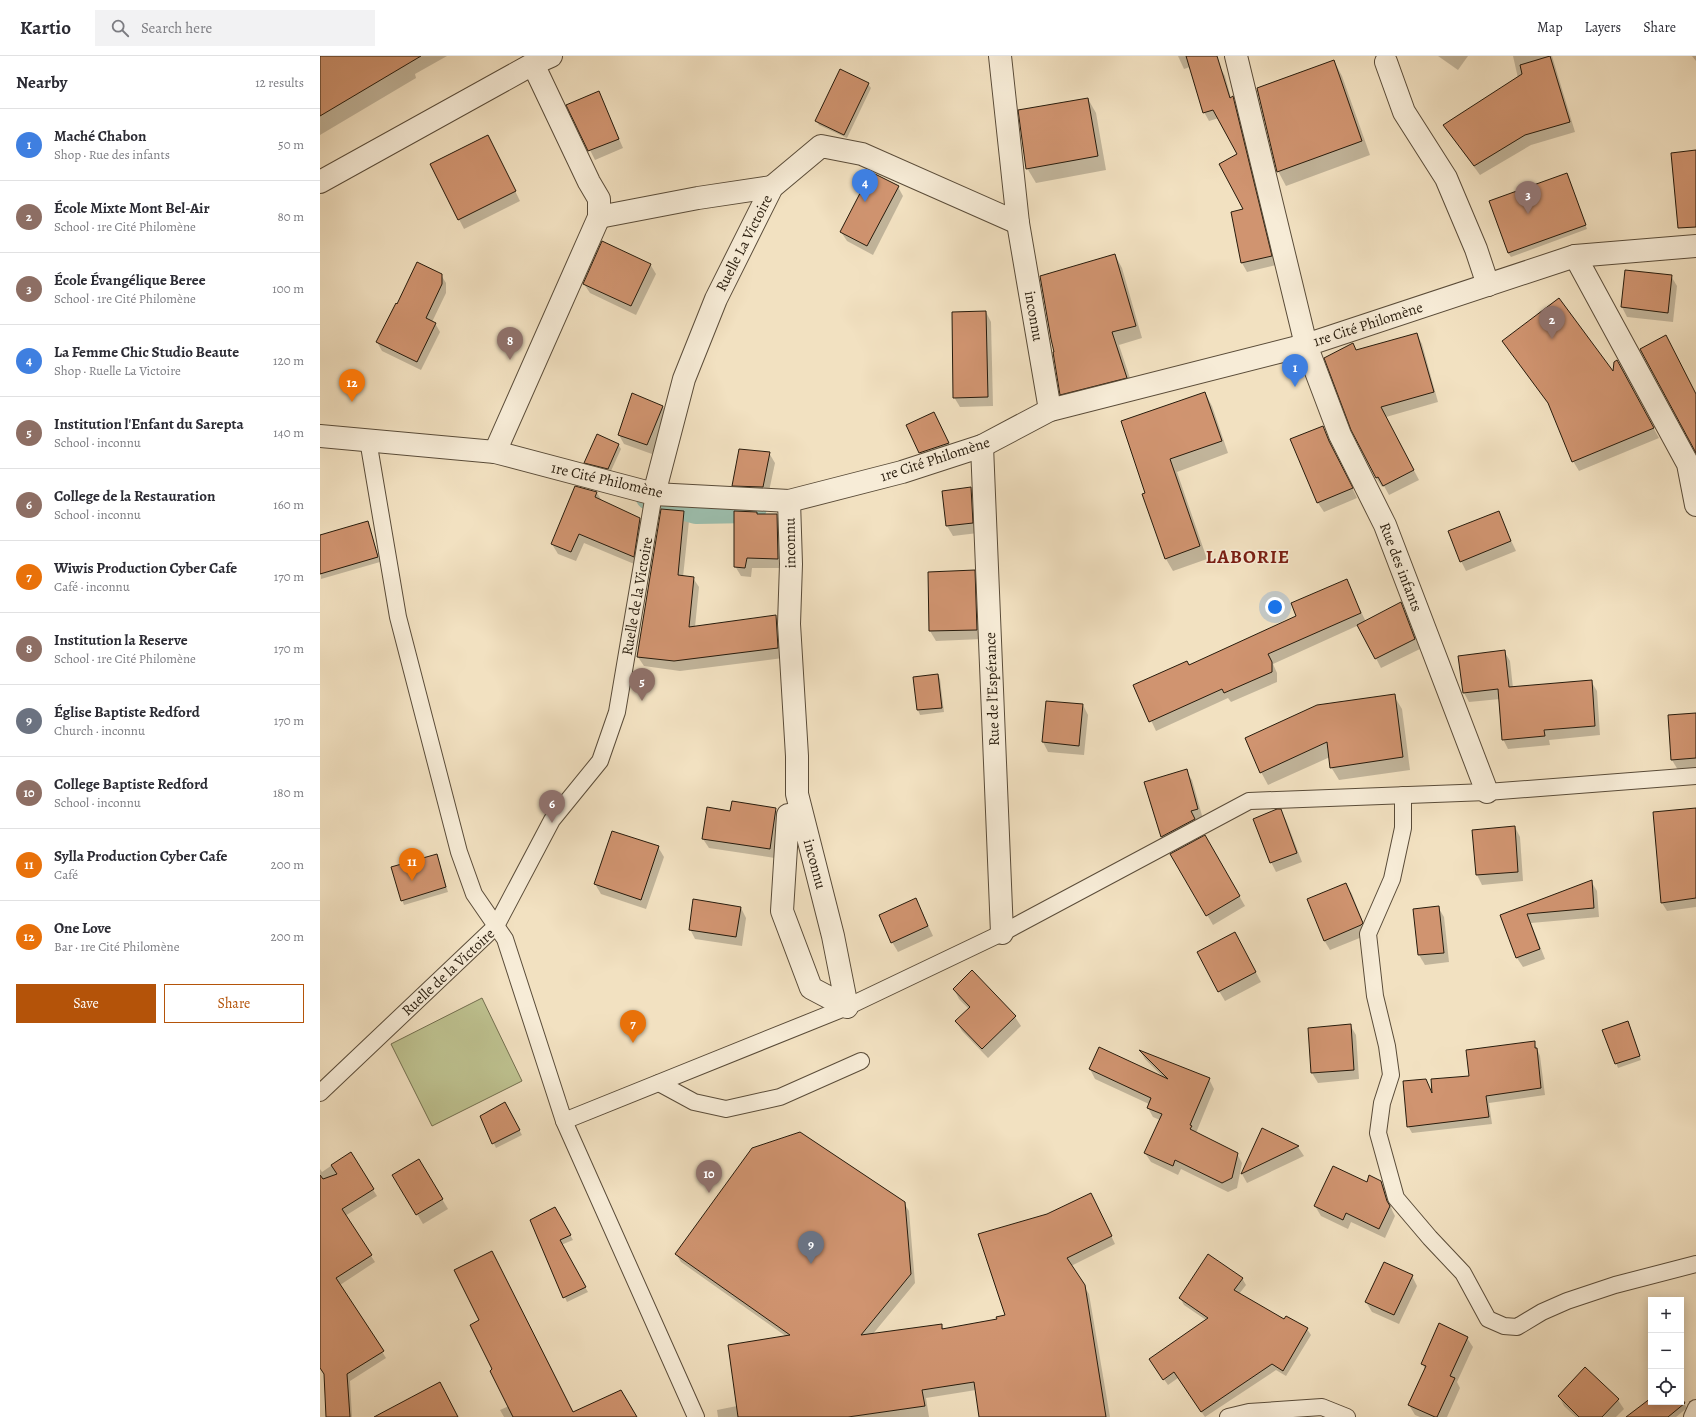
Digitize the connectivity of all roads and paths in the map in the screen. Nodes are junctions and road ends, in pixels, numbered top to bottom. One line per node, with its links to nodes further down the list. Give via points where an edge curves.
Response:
1 (1000, 56): 8 (street, inconnu)
2 (1236, 56): 12 (street, Rue des infants)
3 (542, 60): 5 (street); 7 (street, via 588,182 599,199)
4 (1386, 62): 11 (street, via 1404,112 1446,178)
5 (320, 182)
6 (772, 187): 7 (street); 8 (street, Ruelle La Victoire, via 821,146 862,154); 18 (street, Ruelle La Victoire, via 716,299 684,379)
7 (599, 217): 17 (street)
8 (1018, 223): 13 (street, inconnu)
9 (1696, 246): 10 (street, 1re Cité Philomène)
10 (1575, 256): 11 (street, 1re Cité Philomène); 20 (street, via 1688,464)
11 (1488, 284): 12 (street, 1re Cité Philomène)
12 (1306, 345): 13 (street, 1re Cité Philomène); 22 (street, Rue des infants, via 1340,435 1385,525)
13 (1050, 410): 16 (street, 1re Cité Philomène)
14 (320, 436): 15 (street, 1re Cité Philomène)
15 (368, 440): 17 (street, 1re Cité Philomène); 25 (lane, via 398,617 459,852 474,894)
16 (982, 446): 19 (street, 1re Cité Philomène, via 902,472); 26 (street, Rue de l’Espérance)
17 (495, 452): 18 (street, 1re Cité Philomène)
18 (654, 494): 19 (street, 1re Cité Philomène); 25 (lane, Ruelle de la Victoire, via 617,712 600,761 552,820)
19 (789, 501): 27 (street, inconnu, via 789,624 797,794 831,929)
20 (1696, 505)
21 (1696, 776): 22 (lane)
22 (1487, 792): 23 (lane)
23 (1403, 795): 26 (lane, via 1249,801); 32 (lane, via 1403,828 1392,879 1368,934 1375,996 1391,1075 1382,1103 1378,1133 1396,1198 1463,1273 1488,1319 1504,1326 1517,1327 1567,1300)
24 (788, 815): 27 (street, inconnu, via 782,911 811,988)
25 (496, 926): 30 (lane, Ruelle de la Victoire); 31 (lane, via 505,939)
26 (1002, 932): 27 (lane)
27 (847, 1007): 29 (lane)
28 (861, 1060): 29 (lane, via 780,1097 726,1110 694,1102)
29 (659, 1083): 31 (lane)
30 (320, 1093)
31 (564, 1121): 34 (lane)
32 (1696, 1264)
33 (1696, 1408): 37 (lane)
34 (696, 1417)
35 (1228, 1417): 36 (lane, via 1249,1412 1322,1407)
36 (1347, 1417)
37 (1692, 1417)

